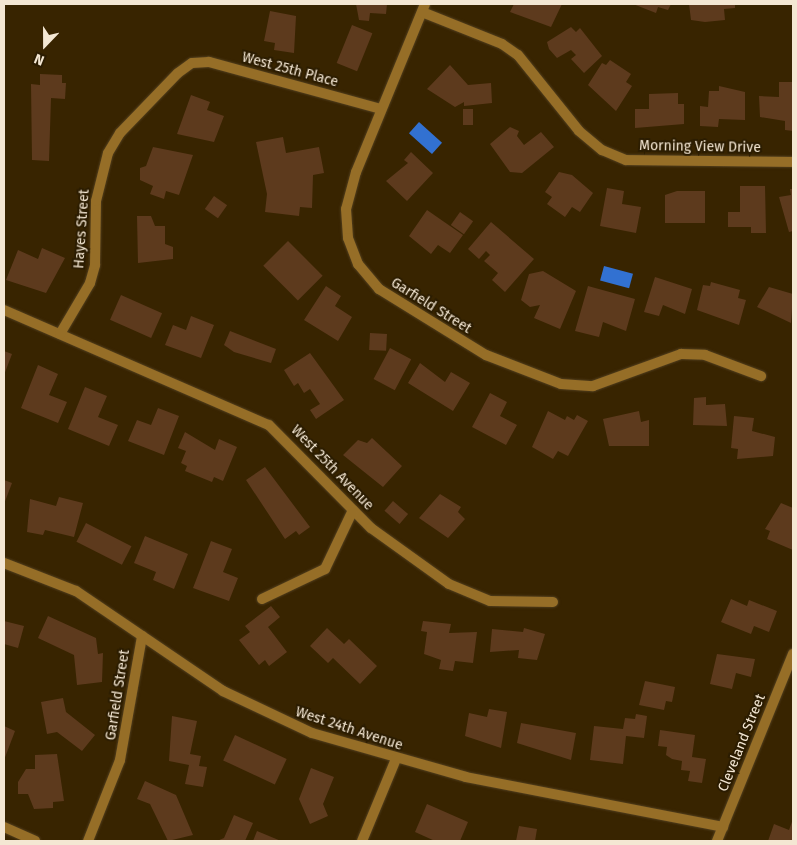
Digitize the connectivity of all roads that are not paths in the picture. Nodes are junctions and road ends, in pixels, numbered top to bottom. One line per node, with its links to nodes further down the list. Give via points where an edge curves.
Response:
1 (424, 8): 3 (street, Garfield Street); 4 (street, Morning View Drive, via 502,44 518,56 579,131 602,150 626,160)
2 (192, 63): 3 (street, West 25th Place, via 231,68); 6 (street, Hayes Street, via 120,133 108,153 96,201 96,265 90,283)
3 (381, 109): 7 (street, Garfield Street, via 346,208 348,238 358,264 379,289 486,355 561,384 593,386 680,354 705,355)
4 (793, 162)
5 (4, 310): 6 (street, West 25th Avenue)
6 (60, 334): 8 (street, West 25th Avenue, via 258,418 282,434)
7 (761, 376)
8 (353, 510): 10 (street, via 325,569); 11 (street, West 25th Avenue, via 420,566 470,594 509,604)
9 (4, 563): 12 (street, West 24th Avenue, via 76,591)
10 (262, 599)
11 (553, 602)
12 (142, 636): 14 (street, West 24th Avenue, via 223,691 280,720); 18 (street, Garfield Street, via 120,760)
13 (793, 654): 16 (street, Cleveland Street)
14 (396, 759): 16 (street, West 24th Avenue); 19 (street)
15 (4, 827): 17 (street)
16 (723, 827): 20 (street, Cleveland Street)
17 (36, 841)
18 (88, 841)
19 (362, 841)
20 (718, 841)

